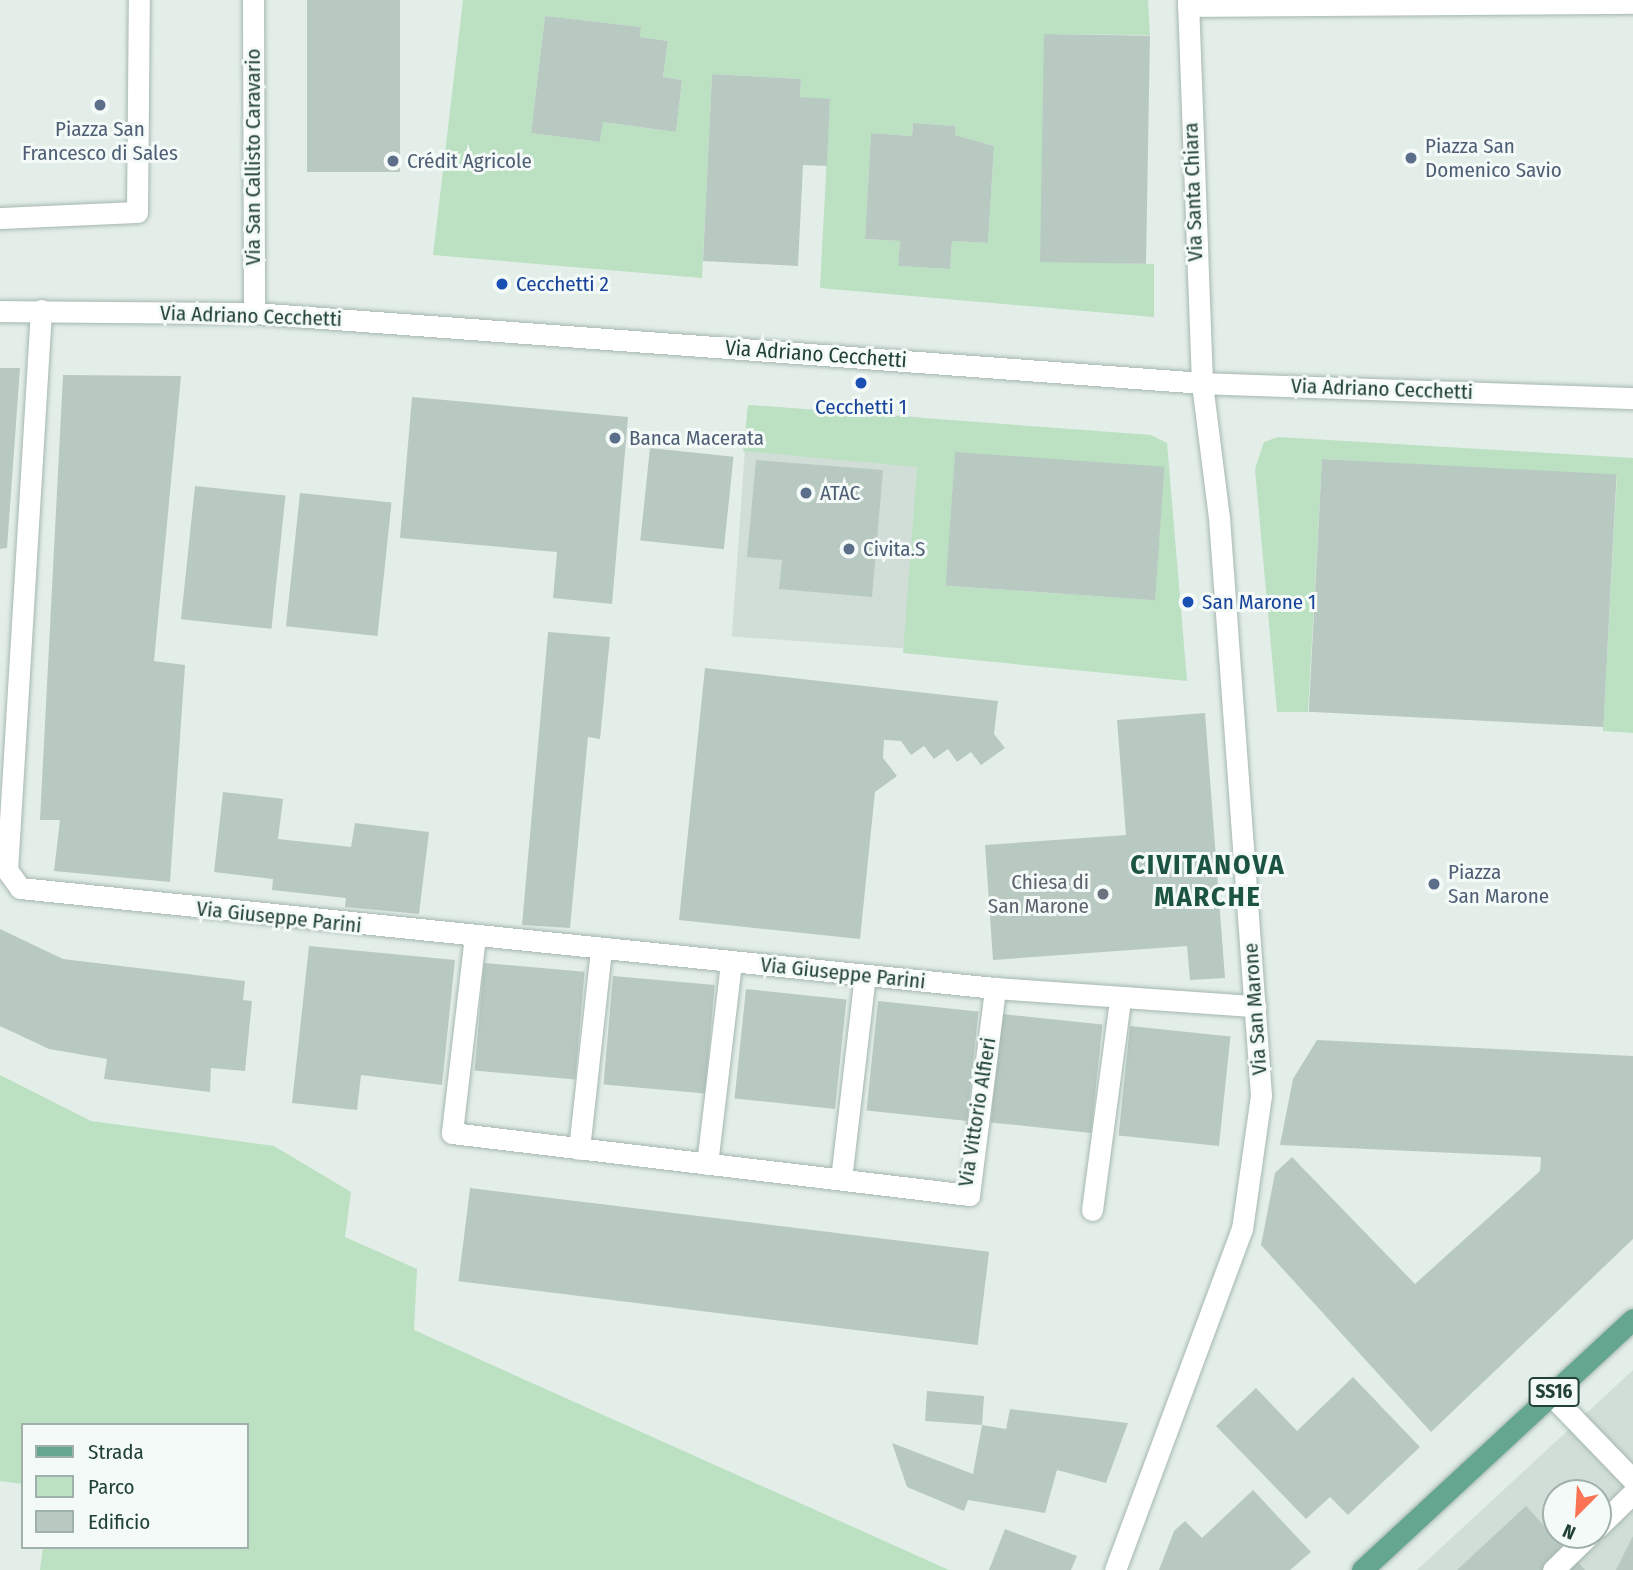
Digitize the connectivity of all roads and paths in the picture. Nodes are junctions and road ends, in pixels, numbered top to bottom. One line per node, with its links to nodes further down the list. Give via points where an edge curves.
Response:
1 (139, 0): 5 (street, via 137,212)
2 (253, 0): 8 (street, Via San Callisto Caravario)
3 (1188, 3): 4 (street); 9 (street, Via Santa Chiara)
4 (1633, 3)
5 (0, 218)
6 (41, 310): 7 (street, Via Adriano Cecchetti); 8 (street, Via Adriano Cecchetti); 11 (street, Via Giuseppe Parini, via 10,881 30,892)
7 (0, 311)
8 (254, 313): 9 (street, Via Adriano Cecchetti)
9 (1202, 383): 10 (street, Via Adriano Cecchetti); 17 (street, Via San Marone, via 1219,518)
10 (1633, 398)
11 (475, 936): 12 (street, Via Giuseppe Parini); 18 (street, Via Vittorio Alfieri, via 452,1133)
12 (601, 949): 13 (street, Via Giuseppe Parini); 18 (street)
13 (731, 962): 14 (street, Via Giuseppe Parini); 19 (street)
14 (865, 976): 15 (street, Via Giuseppe Parini); 20 (street)
15 (995, 988): 16 (street, Via Giuseppe Parini); 20 (street, Via Vittorio Alfieri, via 969,1195)
16 (1120, 999): 17 (street, Via Giuseppe Parini); 21 (street)
17 (1255, 1006): 29 (street, Via San Marone, via 1261,1095 1242,1229)
18 (579, 1149): 19 (street, Via Vittorio Alfieri)
19 (708, 1164): 20 (street, Via Vittorio Alfieri)
20 (841, 1179)
21 (1092, 1210)
22 (1633, 1319): 23 (main road, SS16)
23 (1551, 1395): 24 (street); 28 (main road, SS16)
24 (1633, 1480)
25 (1633, 1493): 26 (street)
26 (1612, 1513)
27 (1575, 1549): 30 (street)
28 (1369, 1568)
29 (1115, 1570)
30 (1553, 1570)

